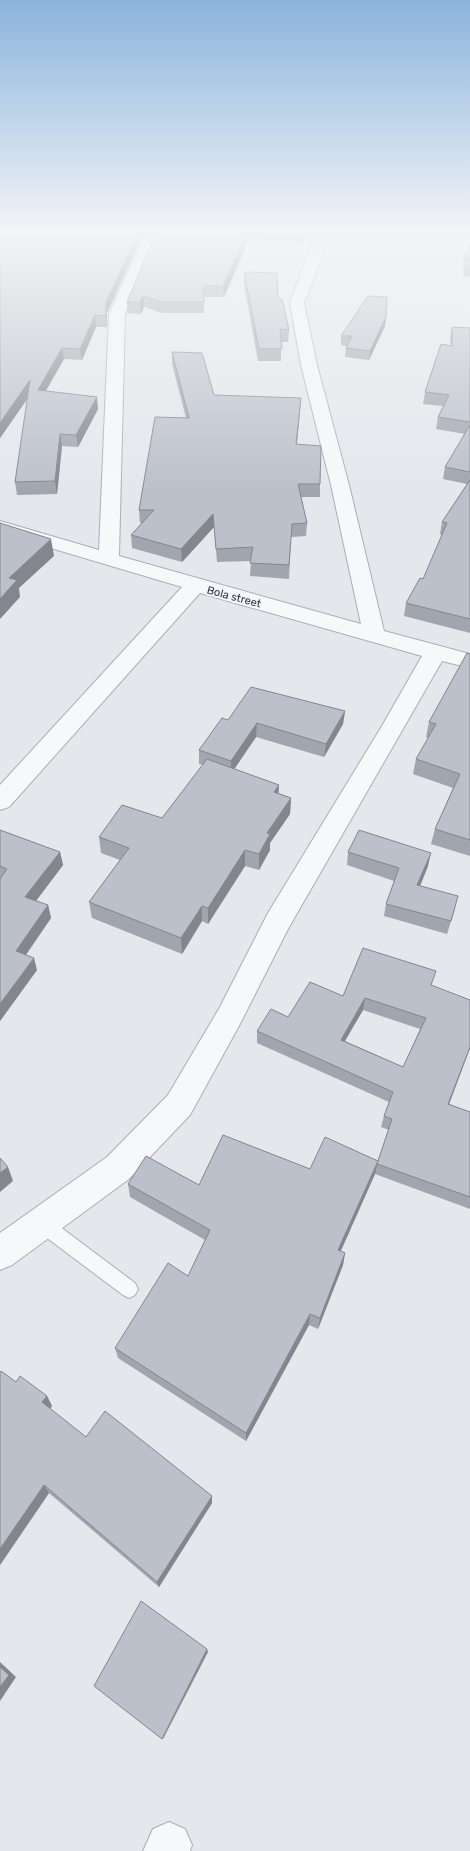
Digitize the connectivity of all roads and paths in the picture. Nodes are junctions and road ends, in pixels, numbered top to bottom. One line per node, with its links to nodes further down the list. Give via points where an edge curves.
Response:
1 (117, 319): 4 (street)
2 (300, 319): 6 (street)
3 (0, 528): 4 (street, Bola street)
4 (109, 560): 5 (street, Bola street)
5 (195, 586): 6 (street, Bola street); 9 (street)
6 (374, 634): 7 (street, Bola street)
7 (435, 653): 8 (street, Bola street); 10 (street, via 278,921 179,1105 118,1168)
8 (470, 661)
9 (0, 801)
10 (41, 1224): 11 (street); 12 (lane)
11 (0, 1253)
12 (130, 1289)

